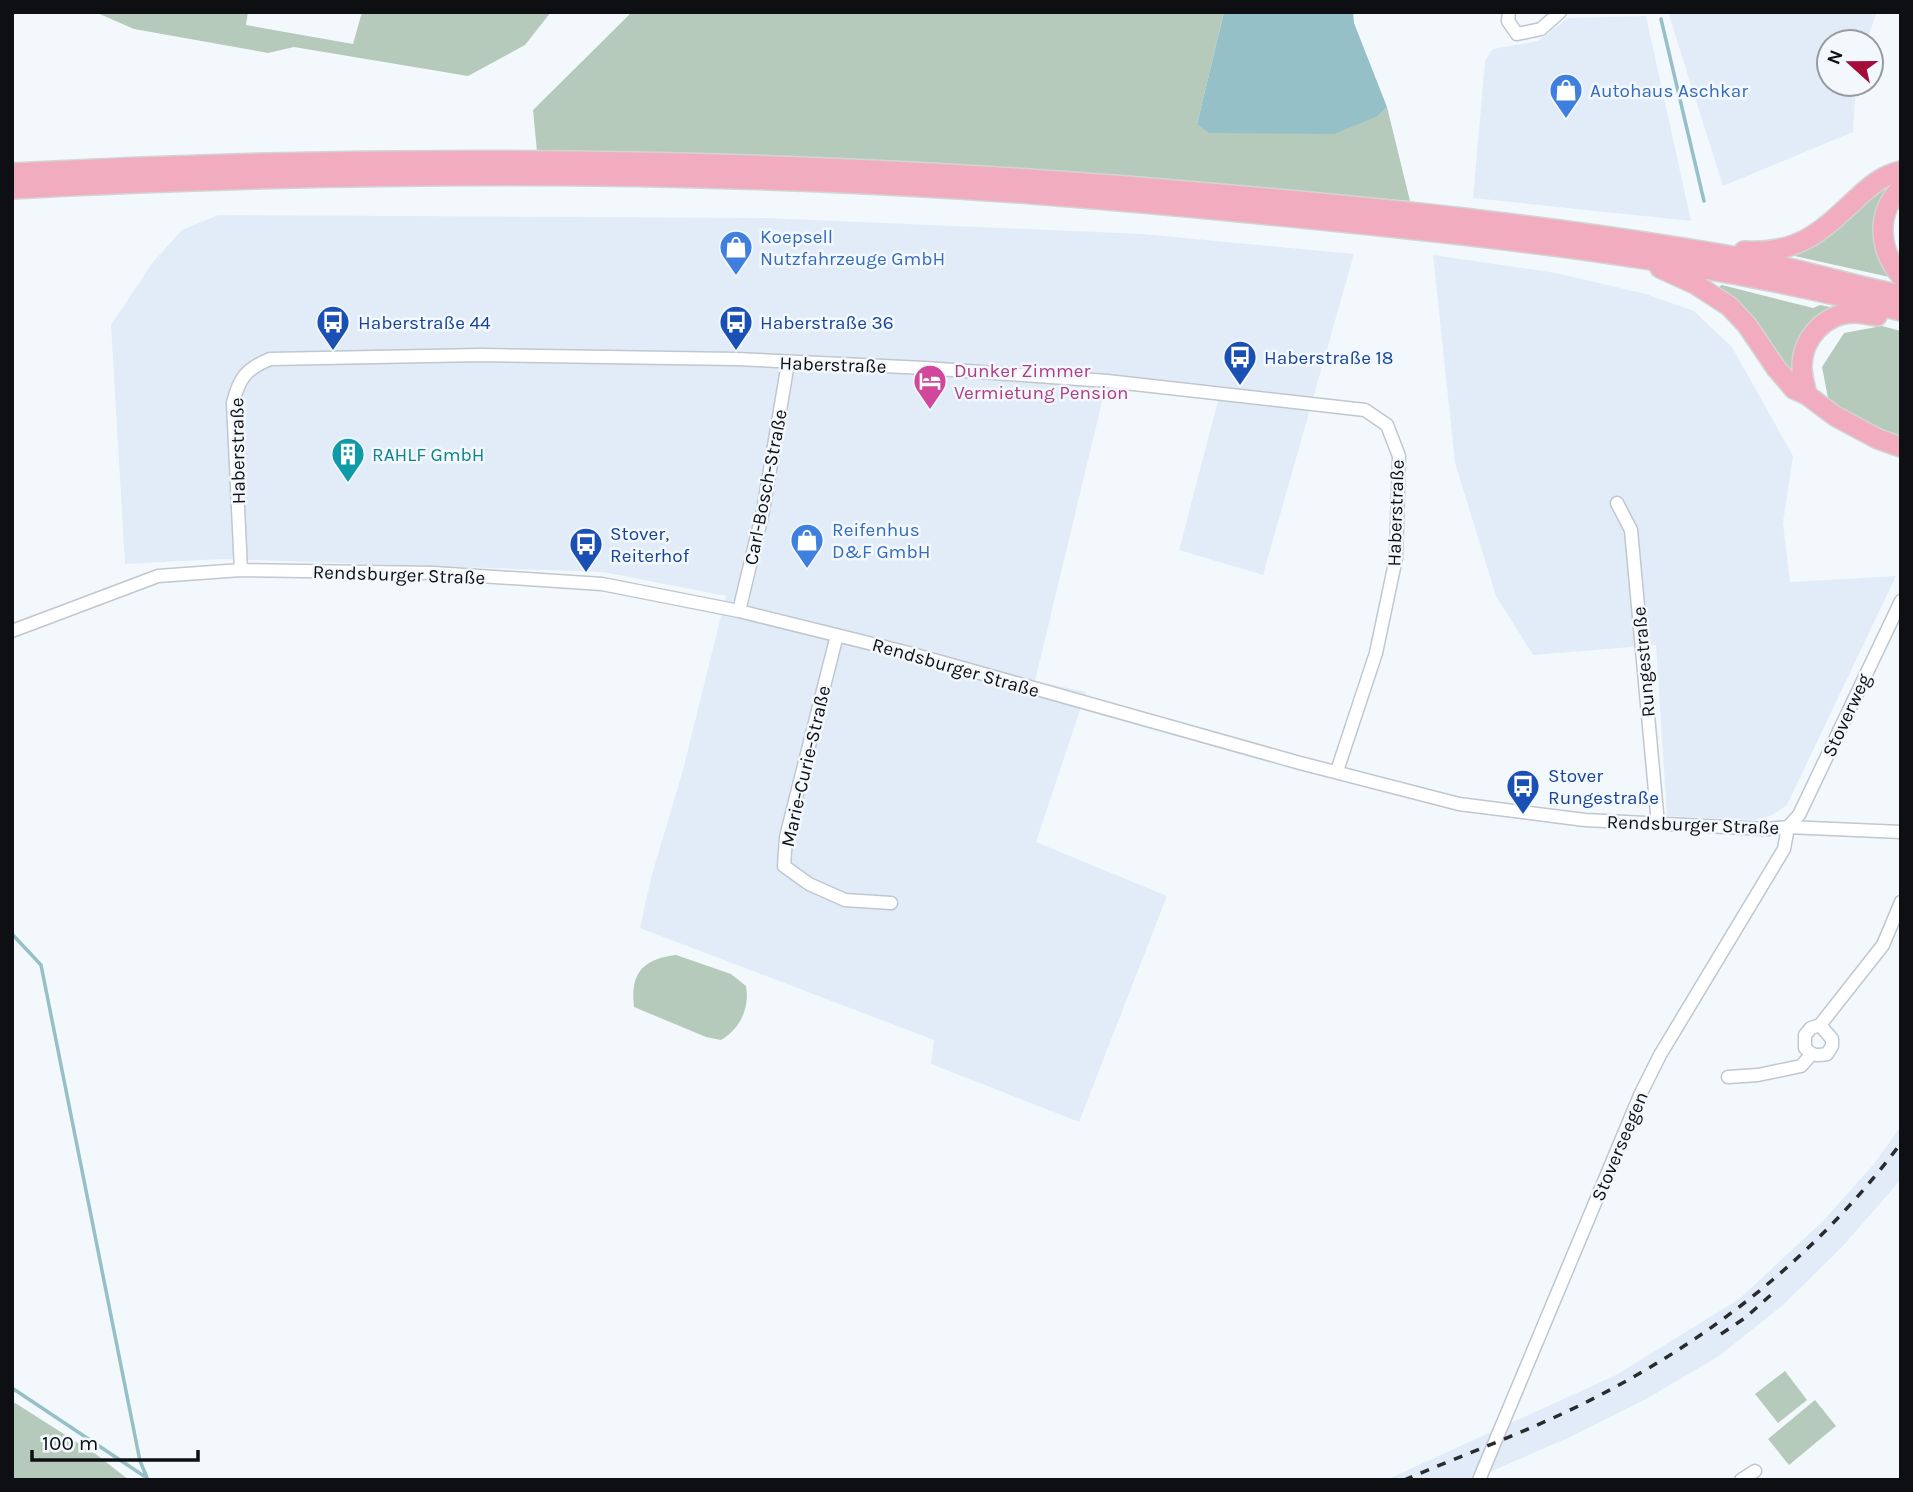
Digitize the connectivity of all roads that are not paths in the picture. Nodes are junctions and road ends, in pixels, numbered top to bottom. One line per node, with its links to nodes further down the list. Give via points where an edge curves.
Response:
1 (1509, 12): 2 (street, via 1508,21 1517,34 1541,29)
2 (1560, 12)
3 (1901, 171): 7 (highway, via 1872,185 1822,232 1800,244 1754,251)
4 (12, 173): 7 (highway, via 478,159 860,167 1109,183 1416,211)
5 (1901, 188): 9 (highway, via 1886,210 1881,232 1888,260)
6 (12, 189): 8 (highway, via 282,178 484,176 862,184 1213,209 1456,233)
7 (1669, 246): 10 (highway, via 1749,259)
8 (1640, 258): 11 (highway, via 1740,274); 14 (highway, via 1729,306 1794,389)
9 (1901, 276)
10 (1901, 295)
11 (1901, 311)
12 (1901, 318): 14 (highway, via 1854,313 1834,317 1815,330 1804,348 1801,369)
13 (788, 363): 19 (street, Haberstraße, via 481,355 270,359 253,366 242,378 233,403); 21 (street, Carl-Bosch-Straße, via 763,511); 24 (street, Haberstraße, via 1107,381 1365,410 1387,425 1399,456 1396,558 1376,653)
14 (1807, 395): 15 (highway)
15 (1878, 439): 16 (highway); 17 (highway)
16 (1901, 447)
17 (1901, 458)
18 (1616, 503): 25 (street, Rungestraße, via 1631,530)
19 (241, 570): 21 (street, Rendsburger Straße, via 434,573 602,584); 22 (street, Rendsburger Straße, via 158,576)
20 (1901, 601): 26 (street, Stoverweg, via 1799,815)
21 (739, 611): 23 (street, Rendsburger Straße)
22 (12, 631)
23 (837, 635): 24 (street, Rendsburger Straße); 29 (street, Marie-Curie-Straße, via 786,837 784,866 809,884 845,900)
24 (1337, 771): 25 (street, Rendsburger Straße, via 1459,804)
25 (1658, 824): 26 (street, Rendsburger Straße)
26 (1788, 827): 27 (street, Rendsburger Straße); 34 (street, Stoverseegen, via 1784,849 1660,1055 1642,1093)
27 (1901, 832)
28 (1901, 902): 30 (street, via 1883,945)
29 (891, 903)
30 (1820, 1025): 31 (street, via 1804,1035); 31 (street, via 1832,1038 1832,1046 1827,1054)
31 (1811, 1055): 32 (street, via 1801,1066)
32 (1728, 1077)
33 (1755, 1471): 35 (street)
34 (1479, 1480)
35 (1741, 1480)

